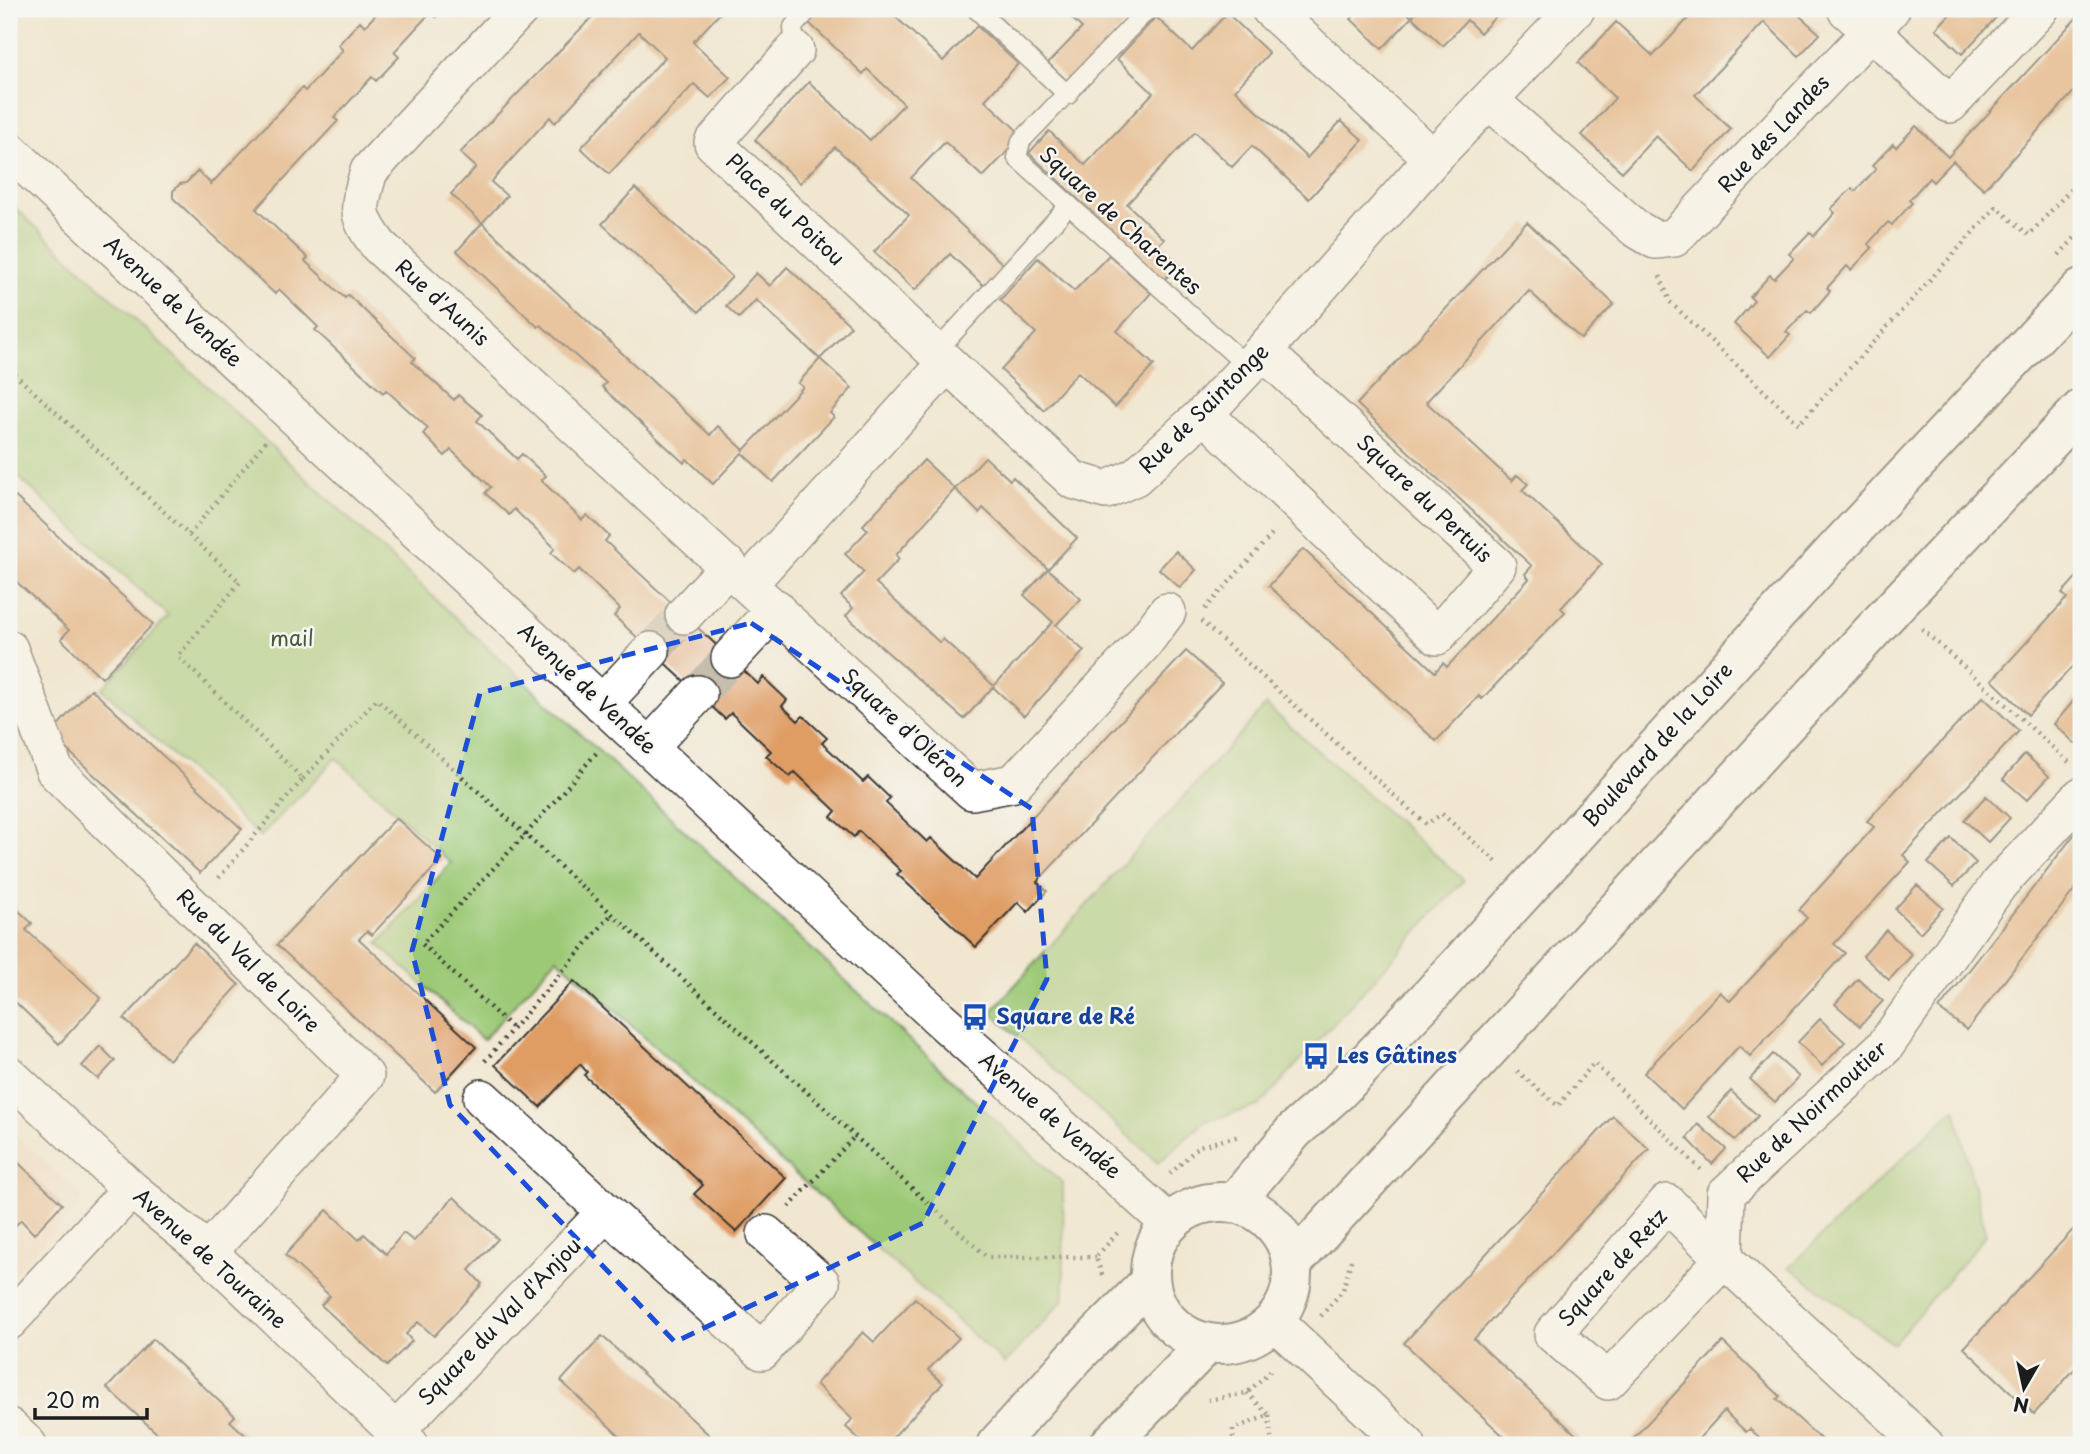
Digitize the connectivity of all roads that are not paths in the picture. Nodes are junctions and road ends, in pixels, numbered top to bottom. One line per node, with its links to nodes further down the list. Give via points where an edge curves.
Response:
1 (520, 9): 20 (street, Rue d'Aunis, via 369,171 361,222 379,246)
2 (809, 9): 9 (lane, via 793,27)
3 (976, 9): 10 (lane)
4 (1148, 9): 10 (lane, Square de Charentes)
5 (1270, 9): 13 (street)
6 (1576, 9): 11 (street, Rue de Saintonge)
7 (2040, 9): 8 (street, Rue des Landes, via 1950,104)
8 (1869, 16): 11 (street, Rue des Landes, via 1674,238 1656,240 1635,228)
9 (795, 50): 16 (street, Place du Poitou, via 713,143)
10 (1068, 95): 14 (lane, Square de Charentes, via 1021,141 1017,158)
11 (1489, 100): 13 (street, Rue de Saintonge)
12 (9, 150): 28 (street, Avenue de Vendée)
13 (1433, 158): 17 (street, Rue de Saintonge)
14 (1069, 205): 16 (lane); 17 (lane, Square de Charentes)
15 (2081, 288): 35 (street, Boulevard de la Loire, via 1836,549 1430,996 1294,1131)
16 (942, 357): 19 (street, Rue de Saintonge, via 1073,480 1106,490 1135,477); 20 (street)
17 (1256, 359): 19 (street, Rue de Saintonge); 19 (street, Square du Pertuis, via 1497,566 1437,635)
18 (2081, 410): 42 (street, via 1896,605)
19 (1204, 414)
20 (739, 574): 21 (street, Square d'Oléron); 22 (street)
21 (776, 608): 23 (street, Square d'Oléron, via 972,791 1014,783 1143,644); 26 (street)
22 (684, 615)
23 (1182, 615)
24 (9, 649): 40 (street, Rue du Val de Loire, via 55,771 365,1076)
25 (651, 651): 28 (street)
26 (730, 658)
27 (698, 694): 29 (street)
28 (612, 713): 29 (street, Avenue de Vendée)
29 (649, 747): 38 (street, Avenue de Vendée, via 940,1019)
30 (2076, 780): 34 (street, Rue de Noirmoutier, via 1885,1045)
31 (9, 1074): 33 (street, Avenue de Touraine)
32 (482, 1098): 37 (street)
33 (131, 1189): 40 (street, Avenue de Touraine); 44 (street)
34 (1726, 1194): 36 (street); 41 (street, Rue de Noirmoutier)
35 (1234, 1203): 38 (street, via 1211,1202 1188,1209); 42 (street, via 1269,1220 1282,1235)
36 (1667, 1203): 41 (street, Square de Retz); 41 (street, Square de Retz, via 1553,1334 1608,1381)
37 (606, 1212): 39 (street, via 762,1351 821,1283); 48 (street, Square du Val d'Anjou)
38 (1169, 1223): 43 (street, via 1157,1240)
39 (766, 1234)
40 (208, 1252): 48 (street, Avenue de Touraine)
41 (1724, 1259): 53 (street)
42 (1292, 1264): 45 (street, via 1287,1301)
43 (1150, 1281): 46 (street, via 1156,1303 1169,1322 1186,1336); 50 (street)
44 (9, 1321)
45 (1274, 1321): 46 (street, via 1255,1336 1232,1343); 52 (street)
46 (1208, 1343): 51 (street)
47 (9, 1427): 49 (street)
48 (402, 1438)
49 (28, 1445)
50 (996, 1445)
51 (1109, 1445)
52 (1407, 1445)
53 (1925, 1445)

